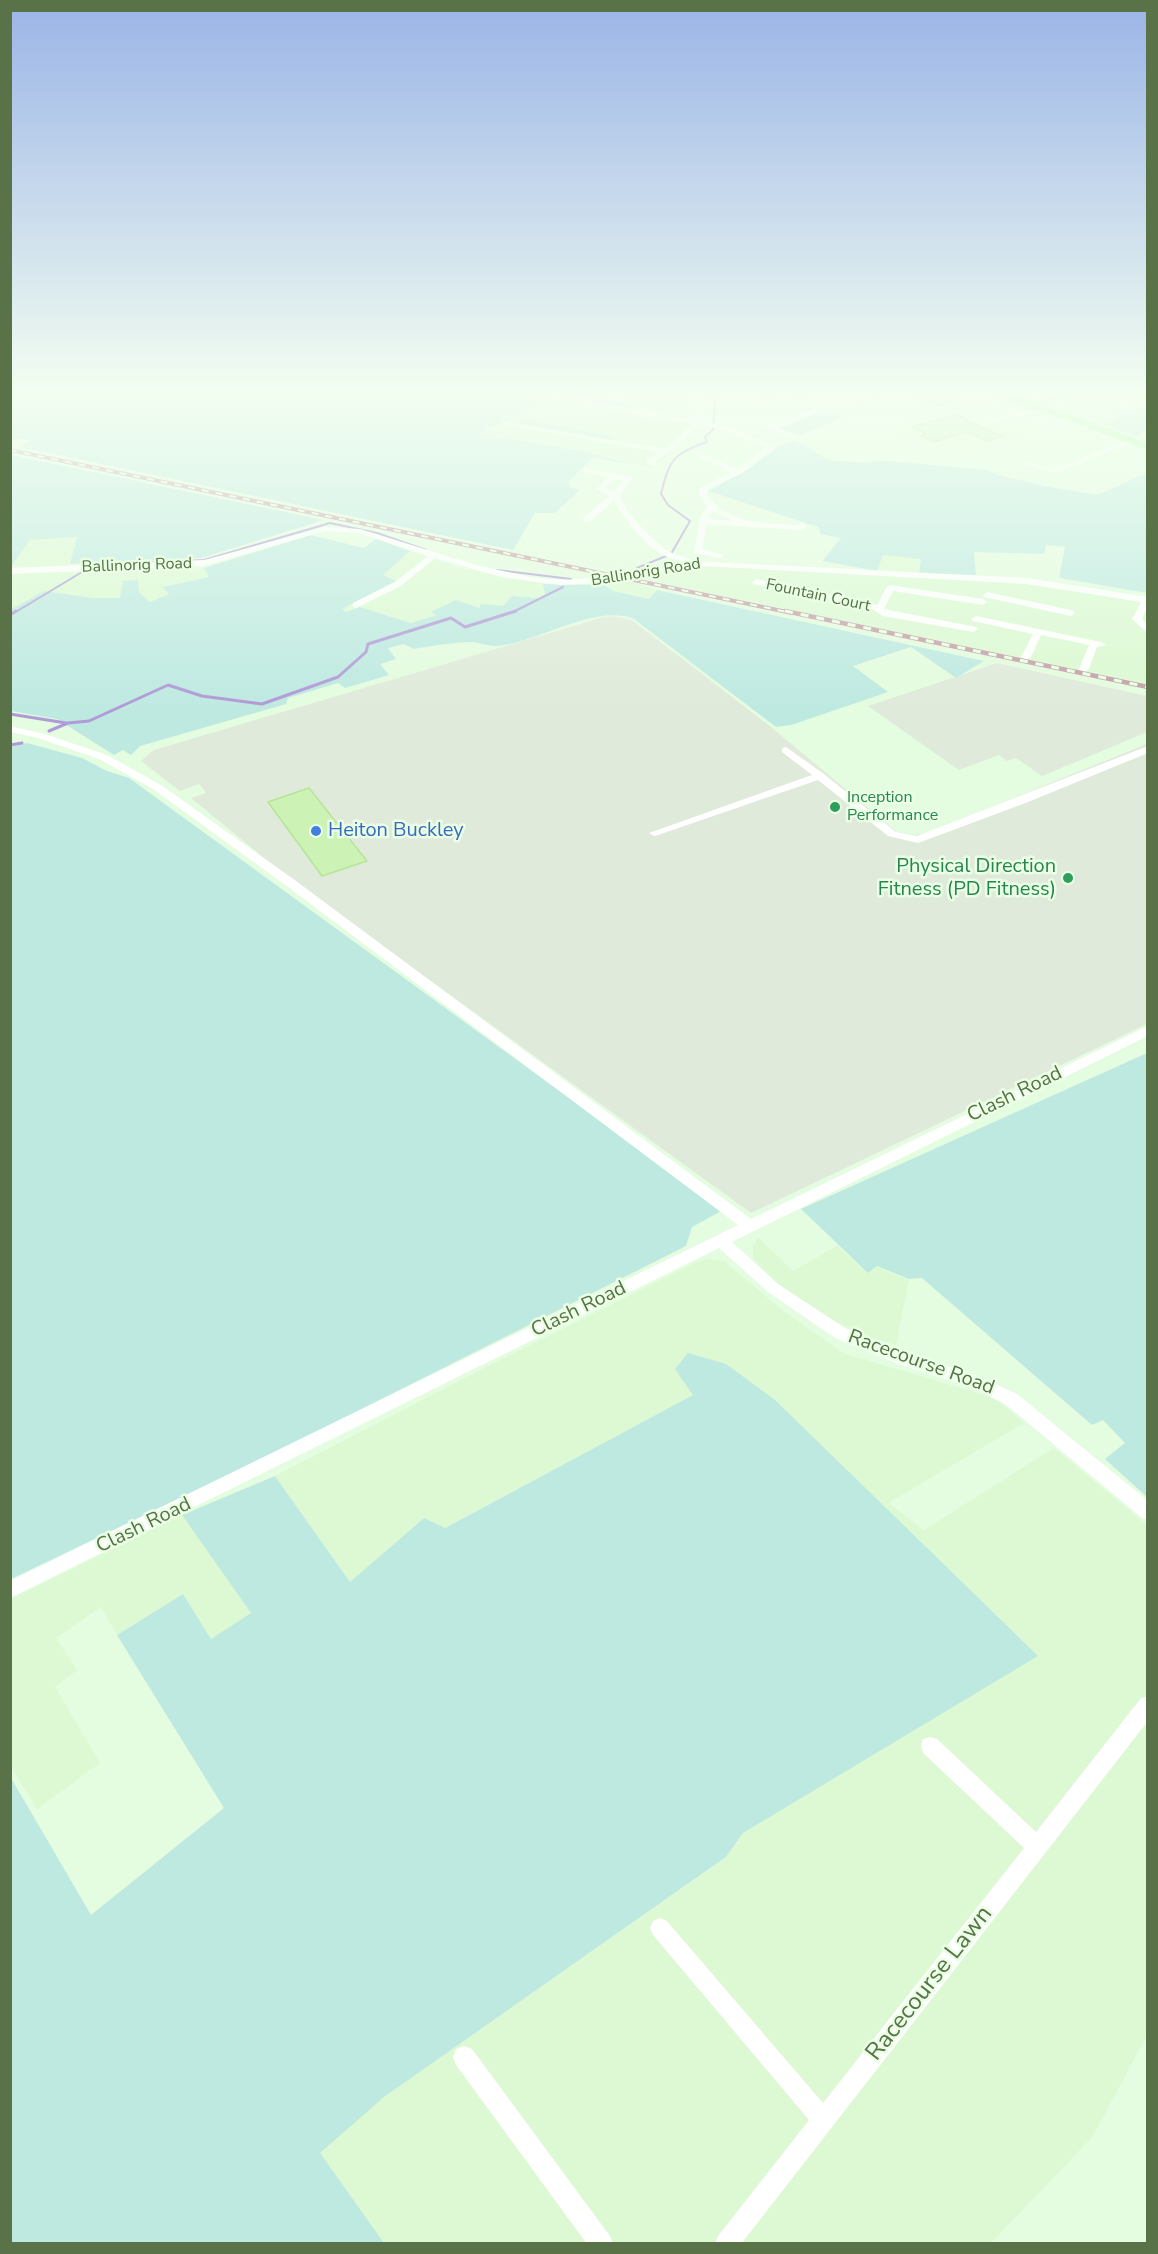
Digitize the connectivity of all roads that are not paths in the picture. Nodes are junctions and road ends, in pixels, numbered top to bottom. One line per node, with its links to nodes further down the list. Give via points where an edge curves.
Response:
1 (610, 499): 5 (street)
2 (617, 499): 11 (street, via 621,510 665,553)
3 (706, 499): 4 (street)
4 (711, 507): 6 (street); 7 (street)
5 (586, 520)
6 (704, 521): 7 (street); 10 (street, via 697,550)
7 (749, 525): 8 (street)
8 (802, 525)
9 (433, 556): 11 (street, Ballinorig Road, via 486,572 573,583 627,578); 13 (street, Ballinorig Road, via 360,531 325,529 204,563); 18 (street, via 398,585)
10 (734, 560): 11 (street, Ballinorig Road); 12 (street, via 762,558); 14 (street, Ballinorig Road)
11 (687, 561)
12 (762, 562)
13 (10, 571)
14 (991, 580): 16 (street, Fountain Court); 17 (street, Ballinorig Road, via 1056,584)
15 (756, 582): 19 (street, Fountain Court)
16 (985, 599): 19 (street, Fountain Court, via 890,588); 20 (street, Fountain Court); 21 (street, Fountain Court)
17 (1147, 600): 22 (street, via 1137,619)
18 (356, 605)
19 (879, 610): 21 (street, Fountain Court, via 971,633)
20 (1071, 613)
21 (976, 619): 23 (street)
22 (1148, 631)
23 (1038, 632): 24 (street); 25 (street, via 1097,645)
24 (1026, 657)
25 (1084, 669)
26 (10, 729): 32 (street, via 103,757 165,792)
27 (1148, 748): 29 (street, via 918,840 892,834)
28 (786, 750): 29 (street)
29 (820, 776): 30 (street)
30 (654, 833)
31 (1148, 1030): 32 (street, Clash Road)
32 (750, 1226): 33 (street, Clash Road)
33 (720, 1240): 34 (street, Racecourse Road, via 773,1288 840,1333 1011,1399); 35 (street, Clash Road)
34 (1148, 1512)
35 (10, 1590)
36 (1148, 1705): 38 (street, Racecourse Lawn)
37 (930, 1746): 38 (street)
38 (1037, 1847): 41 (street, Racecourse Lawn)
39 (660, 1928): 41 (street)
40 (464, 2057): 42 (street)
41 (824, 2121): 43 (street, Racecourse Lawn)
42 (602, 2244)
43 (726, 2244)

